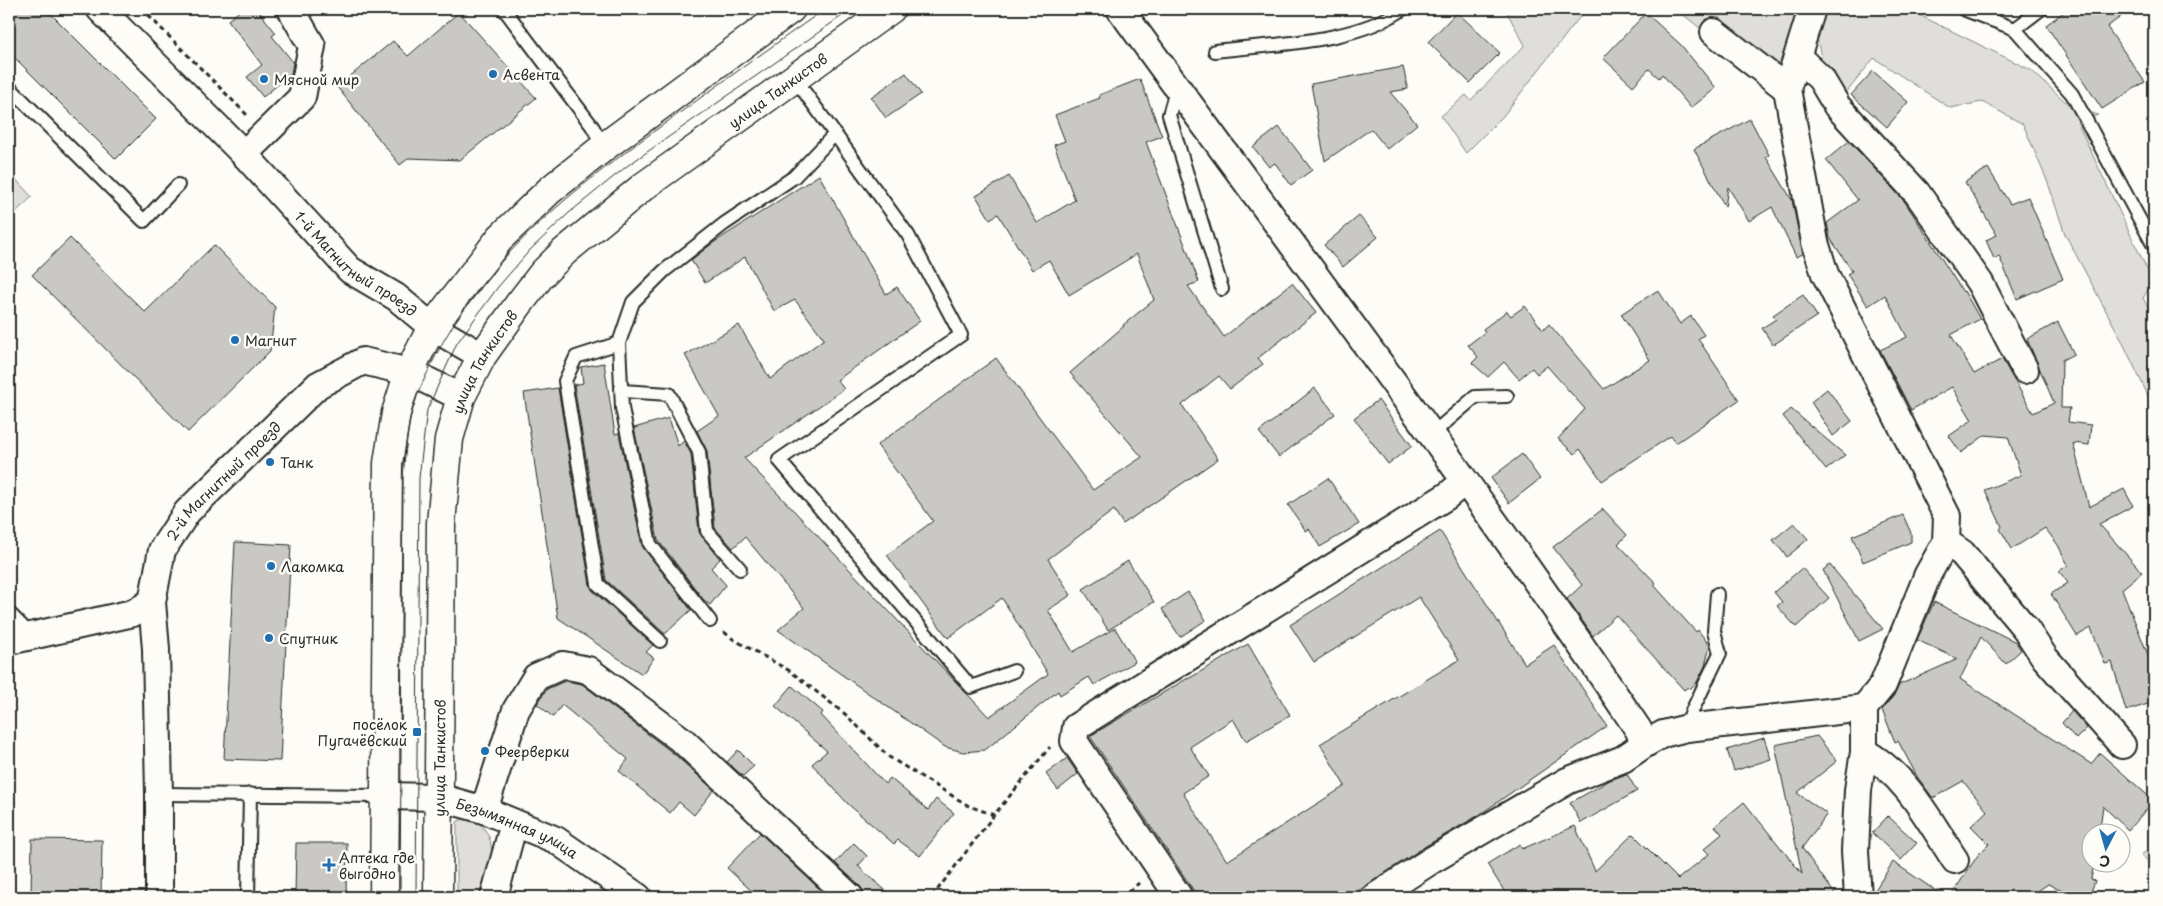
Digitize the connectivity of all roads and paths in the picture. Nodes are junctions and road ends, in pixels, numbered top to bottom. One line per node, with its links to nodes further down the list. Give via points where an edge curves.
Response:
1 (100, 9): 23 (street, 1-й Магнитный проезд)
2 (142, 9): 20 (path)
3 (291, 9): 20 (street, via 312,46 302,98)
4 (504, 9): 22 (lane, via 592,126)
5 (791, 9): 22 (main road)
6 (891, 9): 16 (main road, улица Танкистов)
7 (1120, 9): 18 (street)
8 (1403, 9): 14 (lane, via 1343,36)
9 (1812, 9): 15 (street)
10 (1963, 9): 12 (lane)
11 (2040, 9): 12 (lane)
12 (2015, 29): 25 (lane, via 2072,94)
13 (1714, 32): 19 (street)
14 (1215, 51)
15 (1798, 58): 19 (street); 30 (street, via 1821,79 1838,106 1917,194 1980,283)
16 (795, 79): 21 (lane); 29 (main road, улица Танкистов, via 644,186 591,228 542,273)
17 (9, 87): 24 (lane, via 144,221)
18 (1177, 87): 26 (lane, via 1169,115); 35 (street)
19 (1787, 89): 37 (street, via 1815,242 1825,274 1947,516)
20 (265, 133): 23 (street)
21 (835, 134): 28 (lane, via 794,177 724,224 664,271 633,302); 45 (lane, via 908,235 961,335 779,460 971,687)
22 (604, 147): 27 (main road, via 550,190 501,237)
23 (244, 154): 27 (street, 1-й Магнитный проезд, via 350,270 396,297)
24 (178, 185)
25 (2154, 246)
26 (1222, 289)
27 (432, 327): 29 (street, 1-й Магнитный проезд); 31 (main road)
28 (618, 343): 32 (lane); 44 (lane, via 576,357 565,381 598,584)
29 (482, 356): 34 (main road, улица Танкистов)
30 (2025, 370)
31 (409, 372): 34 (street, 2-й Магнитный проезд); 40 (street, 2-й Магнитный проезд, via 363,362 318,385 188,512 162,550); 54 (main road, via 396,414 388,463)
32 (622, 391): 38 (lane, via 669,394 699,452 707,531); 42 (lane, via 622,408 650,544)
33 (1507, 396): 35 (lane, via 1475,397)
34 (461, 397): 55 (main road, улица Танкистов, via 449,439 441,523)
35 (1432, 434): 36 (street)
36 (1464, 482): 48 (street, via 1447,496 1076,727); 49 (street, via 1556,607)
37 (1946, 542): 46 (street, via 1928,574 1883,685); 50 (street, via 1962,552 2026,628 2045,658)
38 (740, 568)
39 (1716, 594): 47 (lane, via 1714,631 1720,653)
40 (152, 602): 43 (street, via 132,613); 52 (street, 2-й Магнитный проезд)
41 (9, 613): 43 (lane)
42 (710, 622): 57 (path, via 732,639 790,671 845,714 889,757 969,806)
43 (20, 638)
44 (660, 641)
45 (1014, 671)
46 (1864, 708): 47 (street); 51 (street)
47 (1687, 728): 49 (street, via 1663,734)
48 (1074, 741): 57 (path, via 1051,745); 68 (street)
49 (1645, 744): 69 (street, via 1623,759 1567,781)
50 (2122, 745)
51 (1864, 752): 59 (street, via 1880,761 1914,798); 70 (street, via 1858,790 1855,851)
52 (160, 794): 53 (lane); 60 (street, 2-й Магнитный проезд)
53 (250, 794): 54 (lane); 61 (lane)
54 (383, 796): 55 (street, Безымянная улица); 62 (main road)
55 (438, 797): 56 (street, Безымянная улица); 63 (main road, улица Танкистов)
56 (484, 810): 58 (street, Безымянная улица); 66 (street, via 516,710 536,677 563,665 588,670 683,742)
57 (994, 815): 67 (path)
58 (514, 823): 64 (street); 65 (street, Безымянная улица, via 556,840)
59 (1955, 860)
60 (159, 897)
61 (248, 897)
62 (384, 897)
63 (438, 897)
64 (494, 897)
65 (638, 897)
66 (850, 897)
67 (932, 897)
68 (1179, 897)
69 (1375, 897)
70 (1858, 897)

